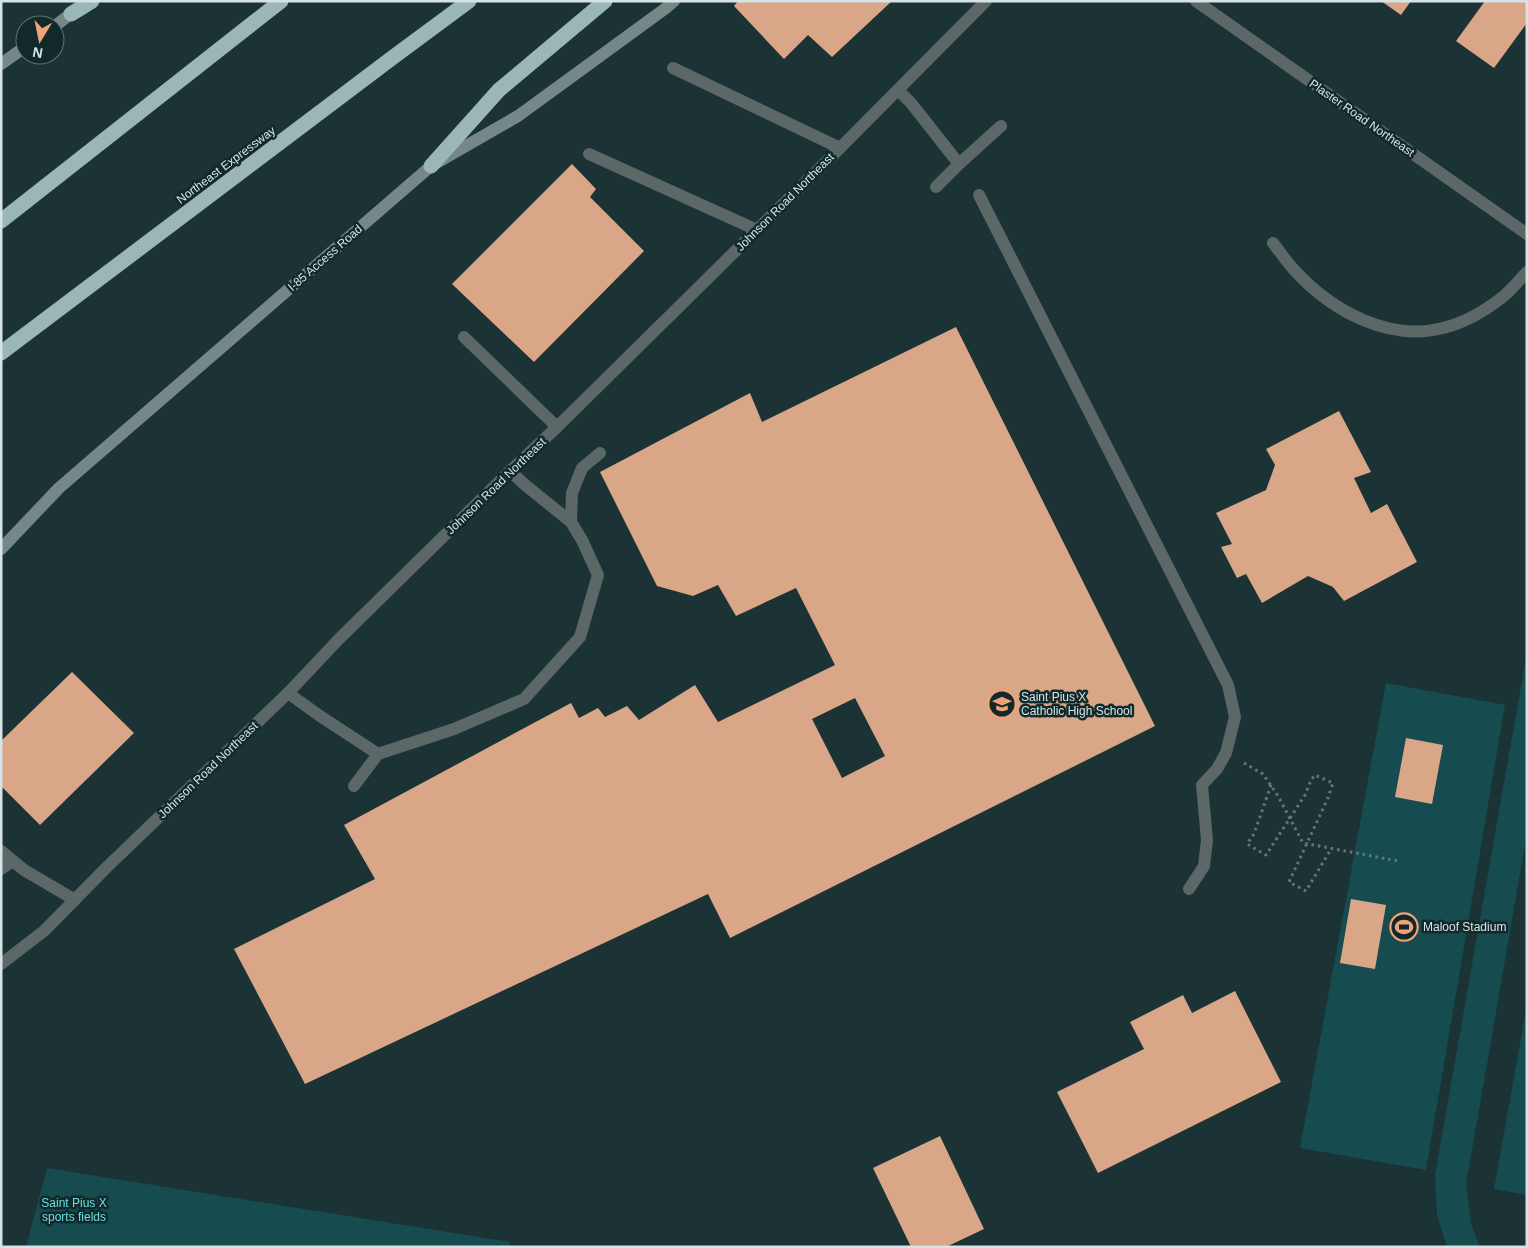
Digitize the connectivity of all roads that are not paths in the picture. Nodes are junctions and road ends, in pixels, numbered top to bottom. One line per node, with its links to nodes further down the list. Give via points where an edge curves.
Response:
1 (87, 1): 9 (main road)
2 (92, 1): 9 (highway)
3 (281, 1): 22 (highway)
4 (469, 1): 28 (highway, Northeast Expressway)
5 (605, 1): 19 (highway, via 499,90)
6 (674, 1): 19 (main road, I-85 Access Road, via 518,116)
7 (986, 1): 14 (street, Johnson Road Northeast)
8 (1196, 1): 24 (street, Plaster Road Northeast)
9 (71, 14): 10 (main road)
10 (65, 18)
11 (15, 54): 12 (main road)
12 (1, 64)
13 (673, 68): 16 (street)
14 (898, 90): 16 (street, Johnson Road Northeast); 18 (street)
15 (1001, 126): 18 (street)
16 (840, 148): 23 (street, Johnson Road Northeast)
17 (589, 154): 23 (street)
18 (959, 164): 20 (street)
19 (431, 166): 33 (main road, I-85 Access Road, via 59,488)
20 (936, 187)
21 (979, 195): 40 (street, via 1228,685 1234,717 1226,753 1202,785 1207,840 1204,866)
22 (1, 221)
23 (757, 230): 29 (street, Johnson Road Northeast)
24 (1527, 234)
25 (1273, 243): 26 (street, via 1296,273 1324,298 1354,316 1391,330 1442,329 1469,319 1502,298)
26 (1527, 272)
27 (464, 337): 29 (street)
28 (1, 353)
29 (557, 427): 31 (street, Johnson Road Northeast)
30 (600, 452): 32 (street, via 582,468 572,493)
31 (510, 471): 32 (street); 34 (street, Johnson Road Northeast)
32 (571, 522): 35 (street, via 598,575 580,637 524,699 454,729)
33 (1, 549)
34 (288, 693): 35 (street); 41 (street, Johnson Road Northeast)
35 (378, 754): 36 (street)
36 (354, 786)
37 (1, 851): 38 (street)
38 (13, 860): 39 (street); 41 (street)
39 (1, 869)
40 (1189, 889)
41 (75, 900): 42 (street, Johnson Road Northeast, via 44,931)
42 (1, 964)

